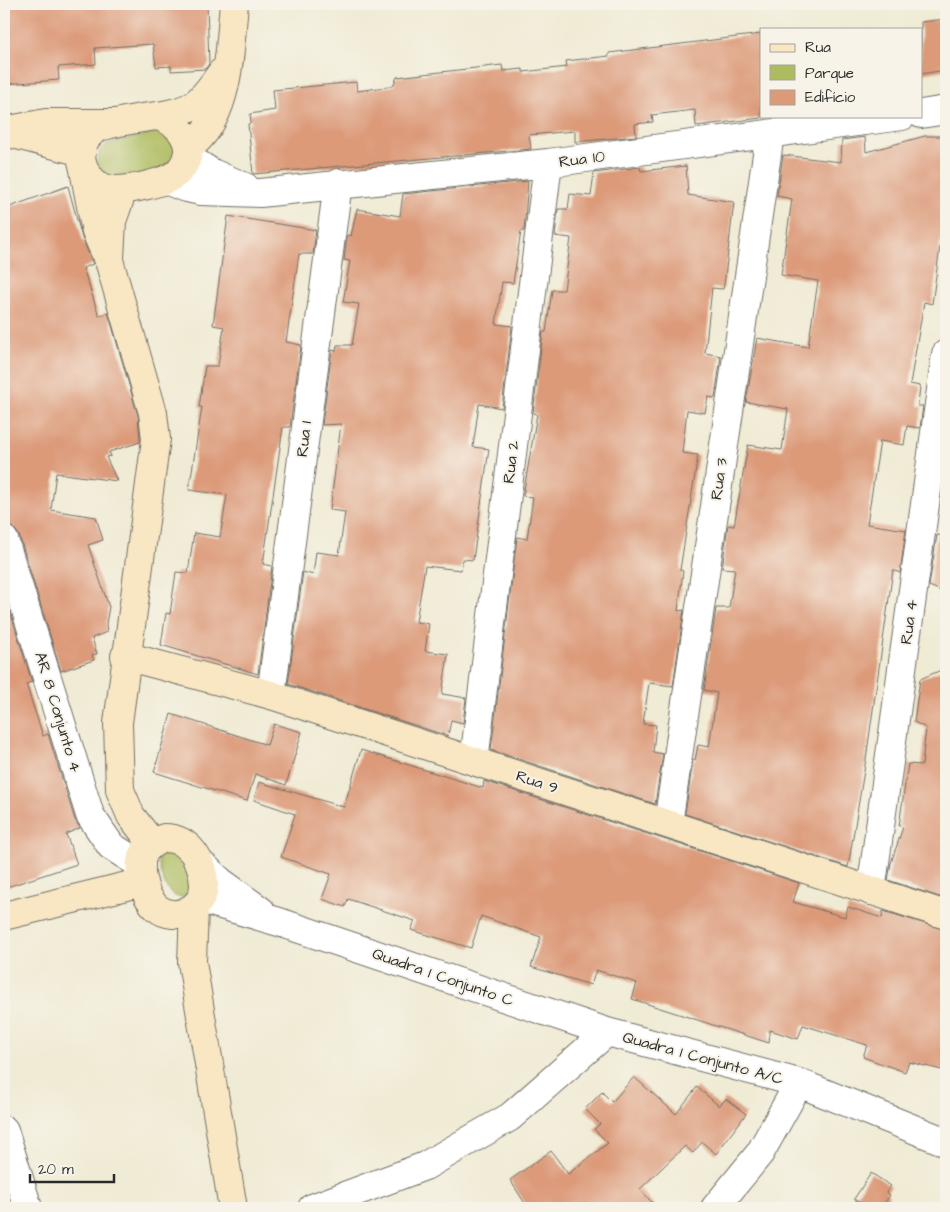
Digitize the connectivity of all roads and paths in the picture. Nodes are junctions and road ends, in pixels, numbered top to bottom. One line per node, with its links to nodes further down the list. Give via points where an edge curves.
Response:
1 (234, 4): 2 (street)
2 (227, 65): 5 (street, via 200,101 187,110); 10 (street, via 222,96 212,119)
3 (946, 110): 4 (street)
4 (922, 114)
5 (158, 116): 7 (street); 10 (street, via 178,126 185,135)
6 (887, 118): 9 (street, Rua 10)
7 (120, 124): 8 (street, via 46,123); 11 (street, via 99,128 89,136)
8 (4, 132): 11 (street, via 60,145)
9 (770, 134): 12 (street, Rua 10); 23 (street, Rua 3)
10 (187, 153): 13 (street, via 176,175); 16 (street, Rua 10, via 226,180)
11 (83, 161): 15 (street, via 90,180 98,186); 17 (street, via 96,232)
12 (548, 163): 14 (street, Rua 10); 22 (street, Rua 2)
13 (166, 180): 15 (street); 16 (street, Rua 10, via 183,188 201,191)
14 (338, 183): 16 (street, Rua 10); 21 (street, Rua 1)
15 (123, 190): 17 (street, via 112,222)
16 (260, 193)
17 (110, 264): 20 (street, via 153,413 156,439)
18 (946, 354): 26 (street, Rua 4)
19 (4, 540): 25 (street, AR 8 Conjunto 4, via 90,815 111,846)
20 (125, 656): 21 (street, Rua 9); 25 (street, via 118,723 120,790)
21 (271, 695): 22 (street, Rua 9)
22 (474, 761): 23 (street, Rua 9)
23 (668, 824): 26 (street, Rua 9)
24 (197, 860): 25 (street, via 185,842 164,838); 27 (street, via 204,885); 31 (street)
25 (145, 863): 28 (street, via 150,897); 30 (street)
26 (871, 891): 29 (street, Rua 9)
27 (198, 903): 28 (street, via 184,913 171,914); 31 (street); 32 (street)
28 (160, 909): 32 (street)
29 (946, 915)
30 (4, 916)
31 (279, 922): 33 (street, Quadra 1 Conjunto C)
32 (192, 962): 38 (street)
33 (607, 1032): 34 (street, Quadra 1 Conjunto A/C); 39 (street, via 510,1117 426,1166)
34 (799, 1084): 36 (street, Quadra 1 Conjunto A/C); 40 (street, via 760,1154)
35 (4, 1130): 37 (street)
36 (946, 1142)
37 (28, 1208)
38 (234, 1208)
39 (312, 1208)
40 (715, 1208)

